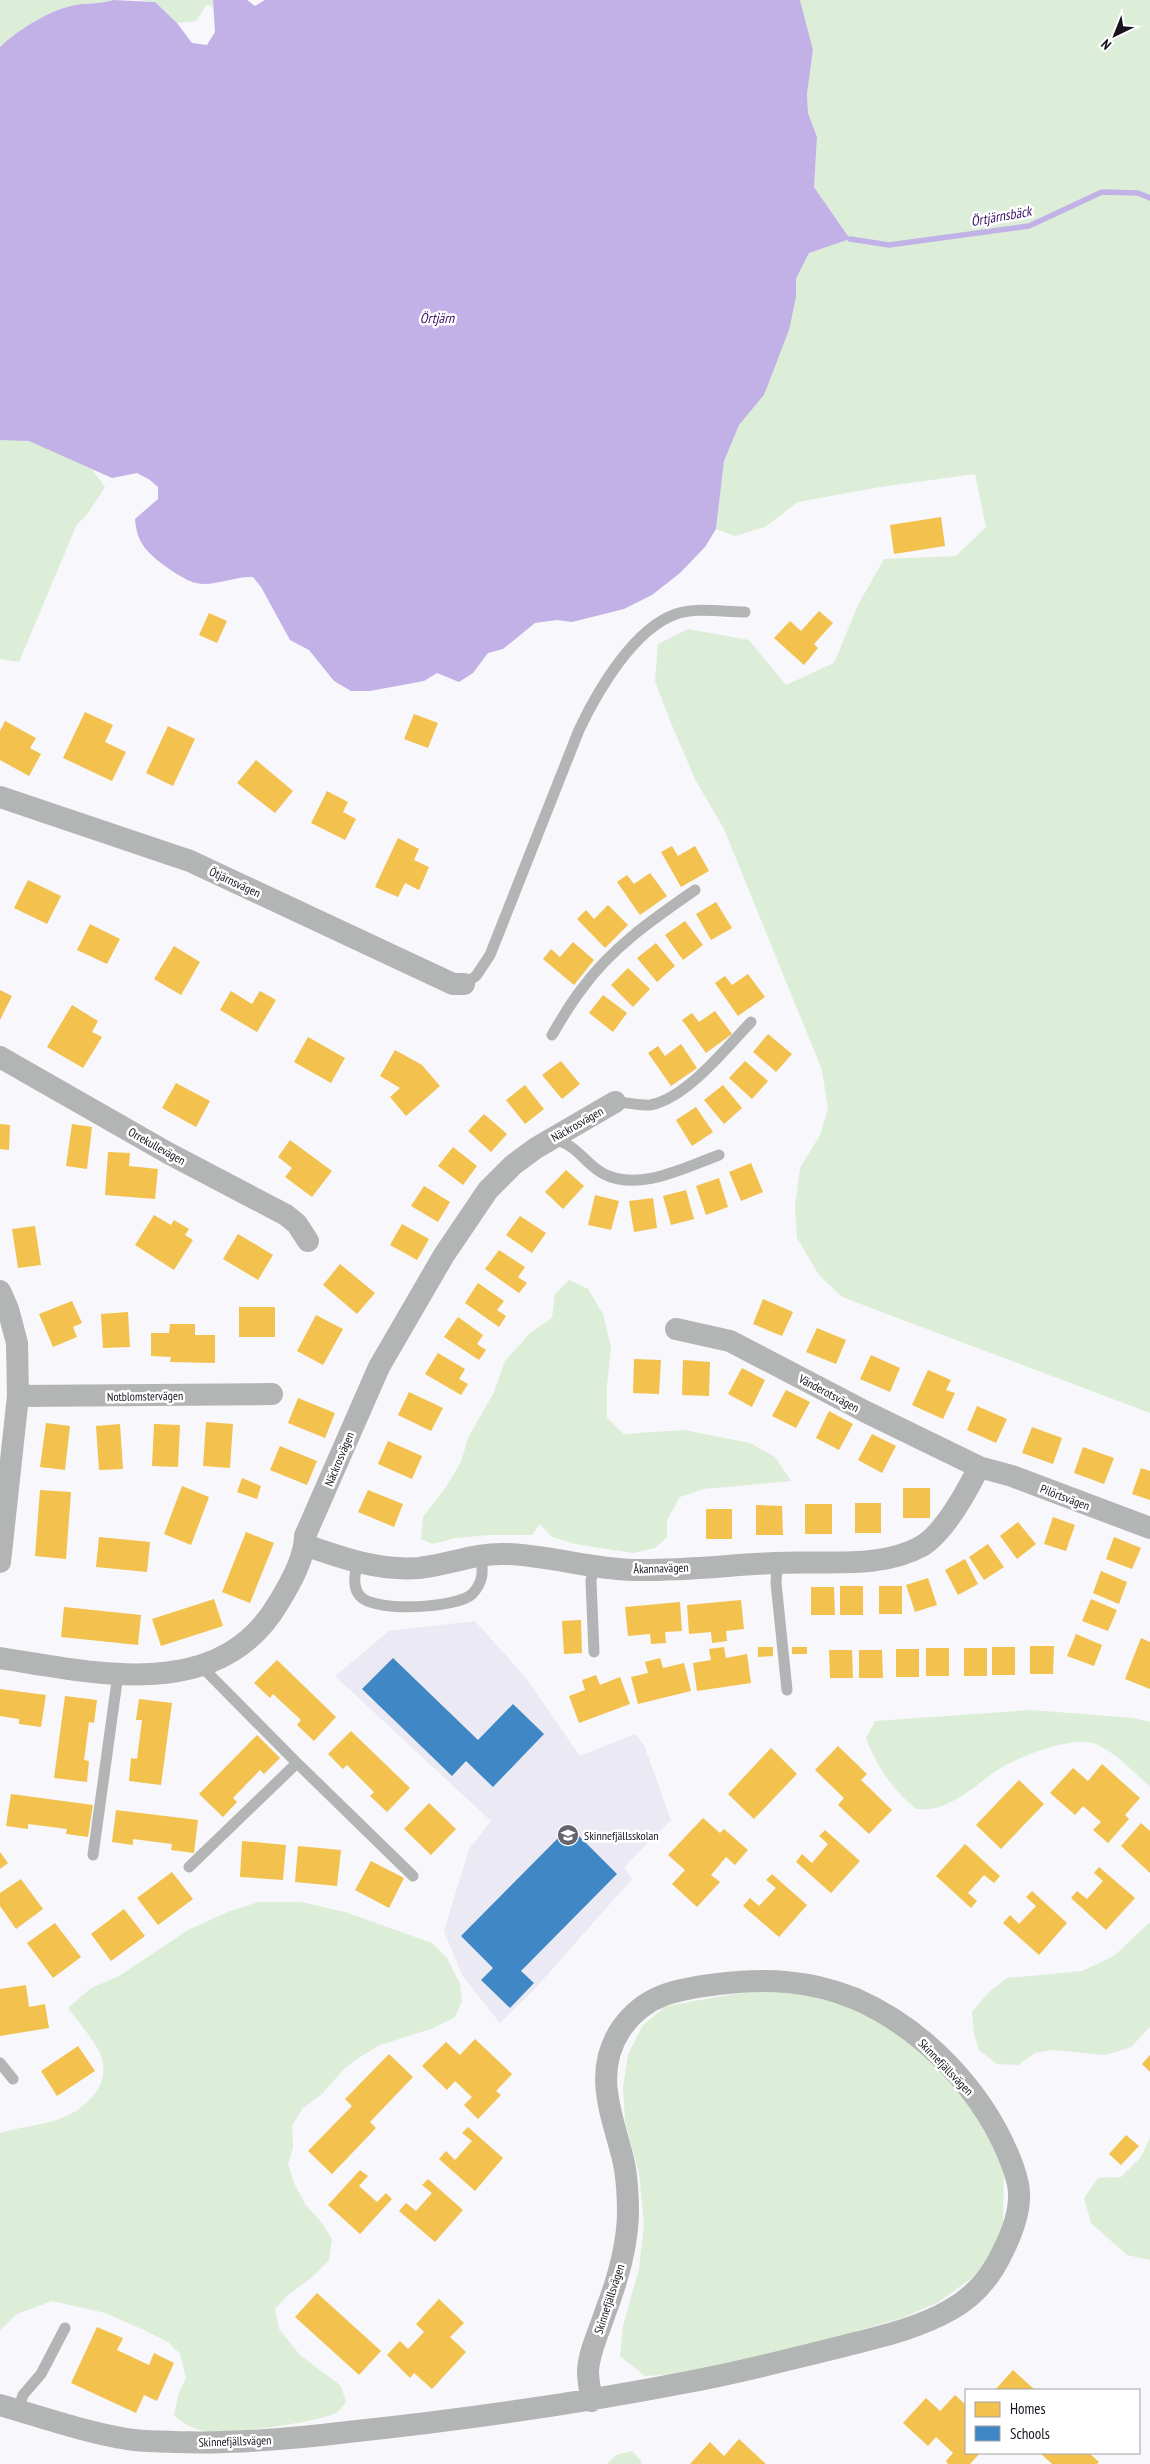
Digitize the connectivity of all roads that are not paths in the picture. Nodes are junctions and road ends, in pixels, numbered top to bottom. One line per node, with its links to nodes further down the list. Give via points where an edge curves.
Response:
1 (745, 612): 4 (lane, via 676,614 646,634 611,671 579,730 490,955 476,976)
2 (0, 797): 4 (street, Ötjärnsvägen, via 190,861 453,984)
3 (695, 890): 6 (lane, via 648,923 600,967 580,990)
4 (464, 984)
5 (751, 1022): 8 (lane, via 699,1075 672,1096 647,1106)
6 (552, 1035)
7 (0, 1057): 11 (street, Orrekullevägen, via 286,1215 297,1224)
8 (615, 1102): 9 (street, Näckrosvägen)
9 (554, 1138): 10 (lane, via 571,1147 605,1175 622,1179 640,1180); 18 (street, Näckrosvägen, via 513,1165 488,1190 444,1255 379,1367 305,1536)
10 (719, 1155)
11 (308, 1241)
12 (0, 1291): 15 (street, via 17,1343)
13 (676, 1329): 16 (street, Vänderotsvägen, via 730,1342)
14 (272, 1394): 15 (street, Notblomstervägen)
15 (18, 1396): 20 (street)
16 (979, 1467): 17 (street, Pilörtsvägen, via 1012,1476); 21 (street, Åkannavägen, via 967,1492 938,1532 922,1545 899,1555 868,1561)
17 (1150, 1528)
18 (305, 1545): 22 (street, Åkannavägen); 26 (street, Näckrosvägen, via 284,1595 264,1626 241,1647)
19 (481, 1555): 22 (street, Åkannavägen, via 420,1568); 22 (lane, via 483,1576 470,1596 452,1602 404,1607 361,1598 355,1586); 23 (street, Åkannavägen, via 537,1556)
20 (0, 1562)
21 (777, 1562): 23 (street, Åkannavägen, via 633,1570); 28 (lane, via 776,1583)
22 (357, 1563)
23 (594, 1566): 24 (lane, via 591,1582)
24 (594, 1652)
25 (0, 1658): 27 (street, Näckrosvägen)
26 (202, 1667): 27 (street, Näckrosvägen, via 154,1675); 29 (lane)
27 (118, 1674): 30 (lane)
28 (787, 1690)
29 (297, 1763): 31 (lane); 32 (lane)
30 (93, 1854)
31 (189, 1867)
32 (413, 1876)
33 (0, 2063): 34 (lane)
34 (14, 2079)
35 (65, 2328): 37 (lane, via 41,2374)
36 (592, 2401): 36 (street, Skinnefjällsvägen, via 759,2367 888,2334 954,2309 990,2276 1012,2233 1017,2213 1020,2190 1006,2148 983,2106 935,2052 892,2019 858,2000 828,1989 790,1980 753,1980 676,1990 652,1999 622,2028 610,2050 605,2070 607,2101 624,2161 628,2214 618,2275 590,2356 588,2377); 37 (street, Skinnefjällsvägen, via 417,2425 281,2440 216,2443 131,2440)
37 (9, 2407)

